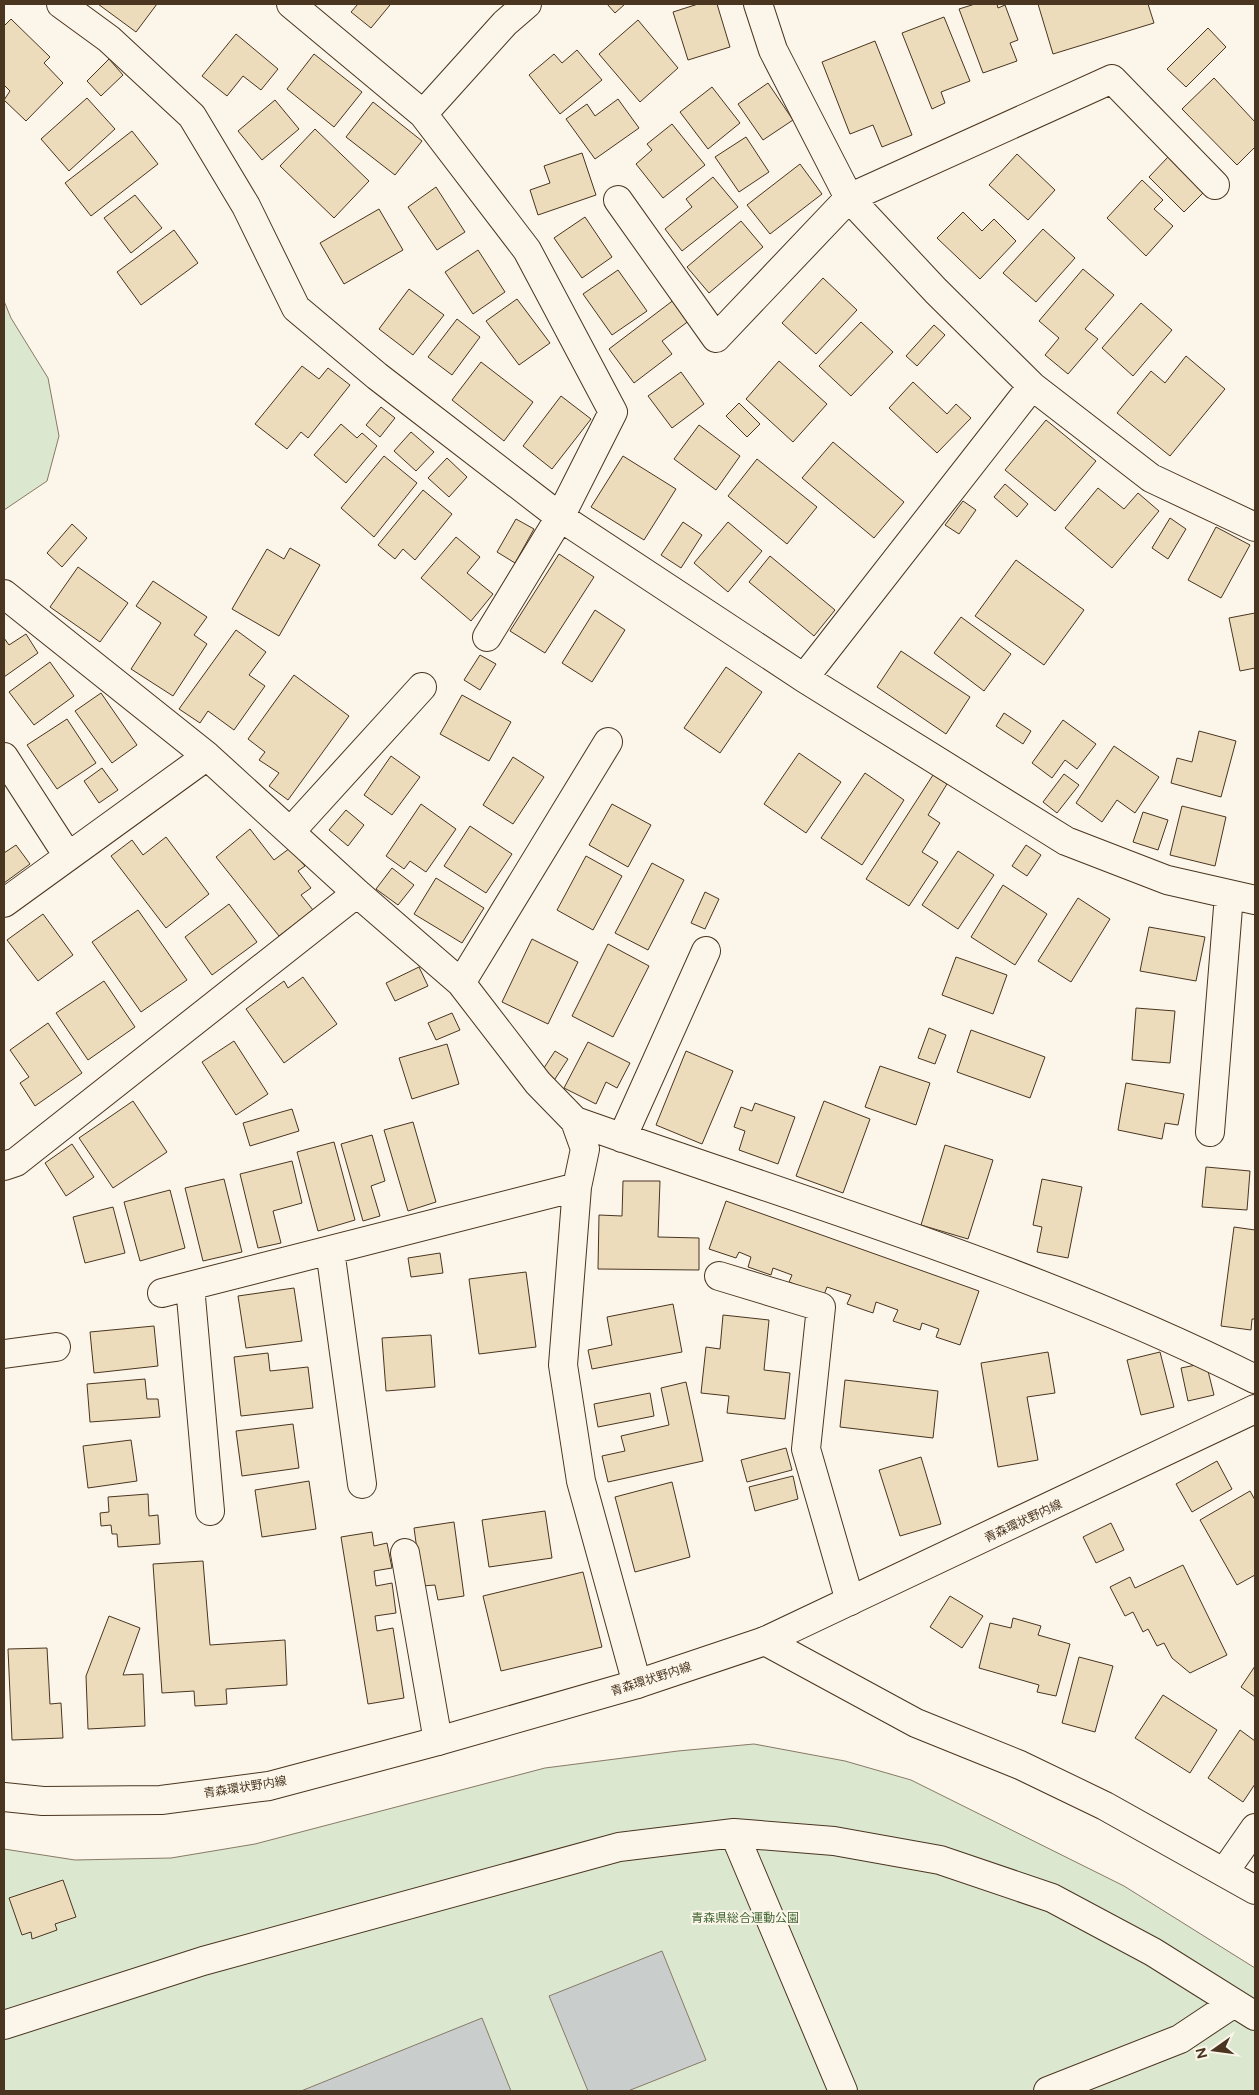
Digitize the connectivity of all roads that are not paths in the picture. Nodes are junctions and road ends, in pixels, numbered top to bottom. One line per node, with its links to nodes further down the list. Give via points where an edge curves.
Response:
1 (62, 4): 10 (street, via 109,40 192,116 246,206 296,308 377,376)
2 (291, 4): 5 (street)
3 (527, 4): 5 (street, via 505,23)
4 (758, 4): 7 (street, via 774,50)
5 (423, 114): 10 (street, via 527,250 613,412)
6 (1215, 185): 7 (street, via 1112,79)
7 (849, 198): 8 (street, via 716,338); 9 (street, via 936,291)
8 (618, 200)
9 (1032, 386): 11 (street, via 1151,478); 14 (street)
10 (560, 517): 13 (street); 14 (street)
11 (1255, 527)
12 (4, 594): 17 (street)
13 (487, 637)
14 (804, 678): 22 (street, via 1066,840 1166,880)
15 (422, 686): 19 (street)
16 (608, 742): 25 (street)
17 (207, 756): 19 (street); 20 (street)
18 (4, 757): 20 (street)
19 (291, 830): 21 (street)
20 (68, 856): 23 (street)
21 (357, 893): 25 (street); 29 (street, via 16,1162)
22 (1242, 897): 27 (street)
23 (4, 903)
24 (706, 951): 28 (street)
25 (460, 983): 26 (street, via 538,1083)
26 (575, 1121): 28 (street); 30 (street, via 585,1149)
27 (1210, 1132)
28 (622, 1138): 37 (street, via 999,1268 1182,1342)
29 (4, 1166)
30 (577, 1187): 31 (street); 44 (street, via 563,1365 581,1481)
31 (330, 1250): 33 (street); 39 (street)
32 (719, 1276): 42 (street, via 821,1306 806,1450)
33 (190, 1286): 34 (street); 40 (street)
34 (162, 1293)
35 (56, 1347): 36 (street)
36 (4, 1354)
37 (1255, 1379)
38 (1255, 1409): 42 (street, 青森環状野内線)
39 (362, 1484)
40 (210, 1511)
41 (405, 1553): 45 (street)
42 (850, 1601): 43 (street, 青森環状野内線)
43 (765, 1641): 44 (street, 青森環状野内線); 49 (street, via 916,1723 1020,1765 1105,1806)
44 (637, 1684): 45 (street, 青森環状野内線)
45 (438, 1741): 46 (street, 青森環状野内線, via 269,1786 161,1800 43,1801)
46 (4, 1797)
47 (1255, 1828): 49 (street)
48 (734, 1833): 51 (street, via 834,1841 940,1860 1052,1898 1153,1952); 52 (street, via 619,1848 203,1961); 53 (street)
49 (1225, 1871): 50 (street)
50 (1255, 1890)
51 (1244, 2009): 54 (street, via 1180,2039)
52 (4, 2025)
53 (843, 2091)
54 (1048, 2091)

